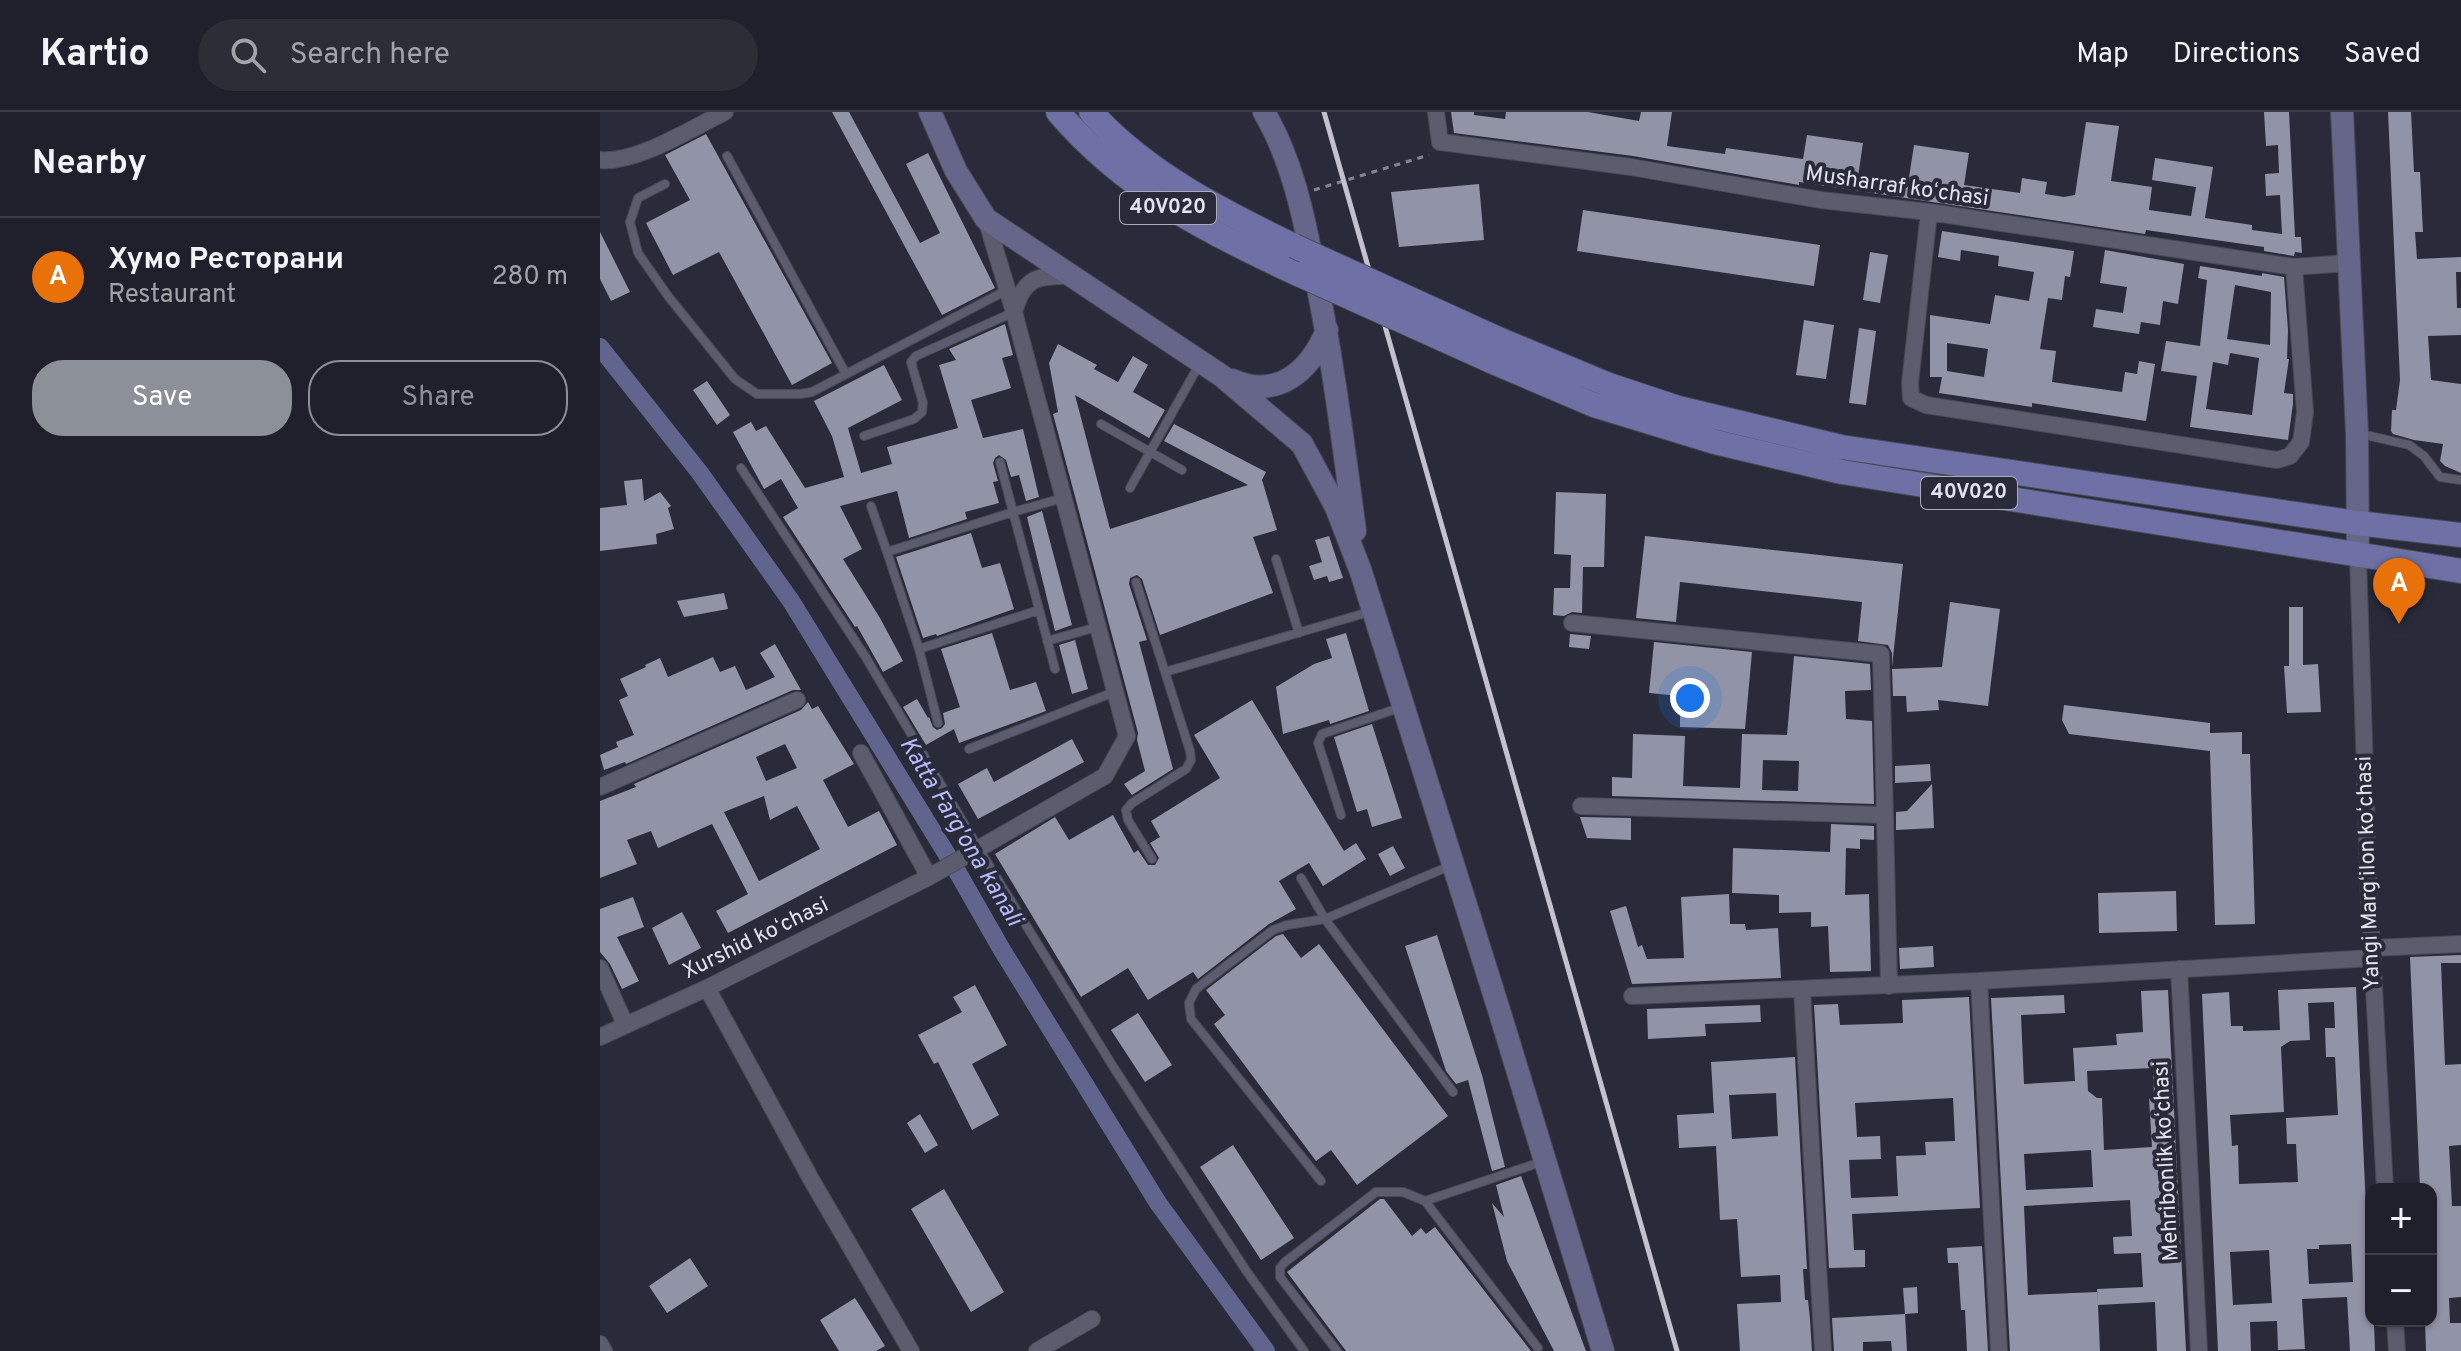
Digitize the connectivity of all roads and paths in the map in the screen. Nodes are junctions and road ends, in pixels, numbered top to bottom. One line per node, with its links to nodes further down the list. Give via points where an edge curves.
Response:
1 (725, 112): 10 (street, via 636,156)
2 (930, 112): 14 (main road, via 956,171)
3 (1058, 112): 21 (main road, 40V020, bridge, via 1114,168 1169,209 1230,243)
4 (1091, 112): 21 (main road, 40V020, bridge, via 1157,170 1219,209)
5 (1264, 112): 12 (main road)
6 (1436, 112): 8 (street)
7 (2342, 112): 15 (main road)
8 (1440, 142): 12 (path, via 1438,153); 13 (street, Musharraf koʻchasi)
9 (727, 156): 23 (lane)
10 (600, 160)
11 (665, 184): 23 (lane, via 638,198 630,222 638,253 735,379 757,394 800,394)
12 (1297, 195): 20 (main road)
13 (1929, 212): 16 (street, Musharraf koʻchasi); 16 (street, via 1911,398 1926,405 2277,460 2290,456 2301,442 2305,412)
14 (986, 219): 17 (main road); 18 (street, Xurshid koʻchasi)
15 (2348, 263): 16 (street, Musharraf koʻchasi); 26 (main road)
16 (2294, 267)
17 (1071, 276): 19 (street, via 1030,281); 22 (main road)
18 (1008, 290): 19 (street, Xurshid koʻchasi); 23 (lane)
19 (1014, 312): 27 (lane, via 916,356 911,362 922,412); 34 (street, Xurshid koʻchasi)
20 (1327, 330): 24 (main road, via 1311,359 1285,381 1252,387); 43 (main road)
21 (1494, 349): 37 (main road, 40V020, via 1678,408 1841,447); 40 (main road, 40V020, via 1594,405 1715,442 1842,472)
22 (1201, 362): 24 (main road); 28 (lane)
23 (846, 374)
24 (1222, 376): 43 (main road, via 1302,444 1336,507)
25 (1101, 424): 28 (lane)
26 (2357, 433): 32 (lane, via 2409,445 2440,477); 37 (main road)
27 (864, 436)
28 (1150, 452): 31 (lane); 33 (lane)
29 (1000, 462): 36 (lane)
30 (741, 468): 64 (lane, via 865,656)
31 (1182, 470)
32 (2461, 480)
33 (1130, 488)
34 (1064, 498): 36 (lane); 48 (street, Xurshid koʻchasi)
35 (871, 506): 39 (lane)
36 (1013, 512): 39 (lane); 45 (lane)
37 (2357, 523): 38 (main road, 40V020); 40 (main road)
38 (2461, 535)
39 (887, 552): 51 (lane)
40 (2358, 556): 42 (main road, 40V020); 71 (street, Yangi Margʻilon koʻchasi)
41 (1276, 559): 49 (lane)
42 (2461, 571)
43 (1361, 572): 46 (main road)
44 (1136, 582): 53 (lane)
45 (1039, 610): 50 (lane); 51 (lane)
46 (1373, 610): 49 (lane); 56 (main road)
47 (1572, 623): 63 (street, via 1881,654)
48 (1098, 627): 50 (lane); 54 (street, Xurshid koʻchasi)
49 (1299, 633): 53 (lane)
50 (1047, 641): 52 (lane)
51 (919, 649): 57 (lane)
52 (1055, 669)
53 (1165, 672): 65 (lane, via 1191,760 1186,769 1126,810)
54 (1115, 691): 58 (lane); 64 (street, Xurshid koʻchasi, via 1127,736 1105,776)
55 (797, 700): 60 (street)
56 (1403, 707): 62 (lane, via 1318,737); 66 (main road)
57 (938, 723)
58 (969, 749)
59 (861, 753): 67 (street)
60 (600, 787)
61 (1581, 806): 63 (street)
62 (1341, 815)
63 (1885, 815): 75 (street)
64 (979, 849): 67 (street, Xurshid koʻchasi); 93 (lane, via 1114,1068)
65 (1152, 859)
66 (1453, 864): 69 (lane); 82 (main road)
67 (929, 877): 76 (street, Xurshid koʻchasi)
68 (1301, 878): 69 (lane)
69 (1325, 919): 81 (lane); 83 (lane, via 1273,930 1196,989 1189,1003 1191,1019)
70 (2461, 944): 71 (street)
71 (2372, 953): 73 (street); 84 (street, Yangi Margʻilon koʻchasi)
72 (600, 968): 79 (street)
73 (2179, 969): 74 (street); 98 (street, Mehribonlik koʻchasi)
74 (1979, 981): 75 (street); 97 (street)
75 (1889, 986): 77 (street)
76 (707, 988): 79 (street, Xurshid koʻchasi); 91 (street)
77 (1802, 990): 78 (street); 96 (street)
78 (1632, 996)
79 (625, 1024): 80 (street, Xurshid koʻchasi)
80 (600, 1037)
81 (1453, 1092)
82 (1545, 1161): 85 (lane); 95 (main road)
83 (1321, 1181)
84 (2385, 1183)
85 (1425, 1201): 89 (lane); 94 (lane, via 1403,1192 1376,1192 1280,1268 1280,1277)
86 (1092, 1319): 92 (street)
87 (2395, 1327): 99 (street)
88 (600, 1344): 90 (street)
89 (1538, 1348)
90 (604, 1351)
91 (911, 1351)
92 (1037, 1351)
93 (1304, 1351)
94 (1337, 1351)
95 (1603, 1351)
96 (1823, 1351)
97 (1999, 1351)
98 (2199, 1351)
99 (2397, 1351)

